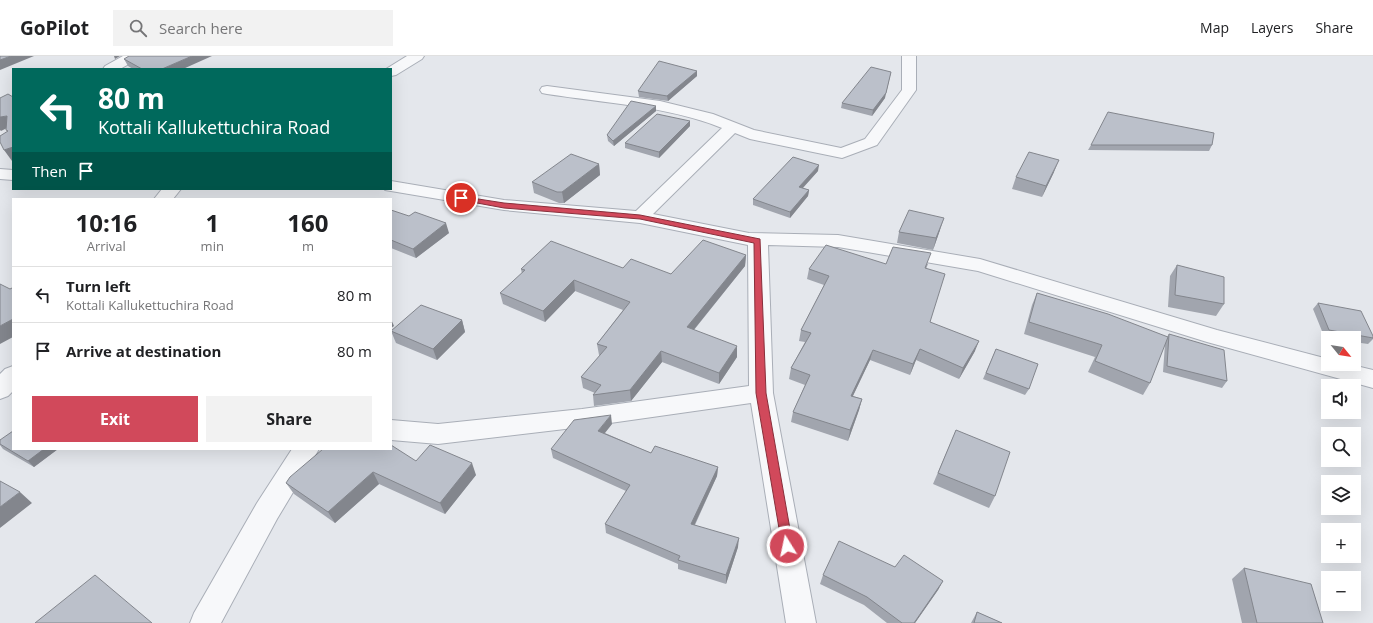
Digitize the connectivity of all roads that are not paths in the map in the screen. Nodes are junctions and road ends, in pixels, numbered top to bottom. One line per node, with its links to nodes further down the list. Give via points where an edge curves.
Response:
1 (133, 56): 4 (street)
2 (417, 56): 5 (street)
3 (909, 56): 7 (street, via 909,90 871,142 842,154 750,134)
4 (112, 68)
5 (392, 71)
6 (547, 90): 7 (street, via 660,106 708,117)
7 (732, 127): 13 (street)
8 (0, 174): 9 (street)
9 (12, 175)
10 (392, 186): 13 (street, via 504,205)
11 (171, 190): 12 (street)
12 (165, 198)
13 (640, 217): 14 (street)
14 (750, 240): 15 (street, via 838,241 980,265 1215,337); 16 (street, via 758,241)
15 (1373, 379)
16 (761, 393): 17 (street, via 582,418 438,434); 20 (street)
17 (392, 430)
18 (305, 450): 19 (street, via 267,511)
19 (205, 623)
20 (801, 623)

